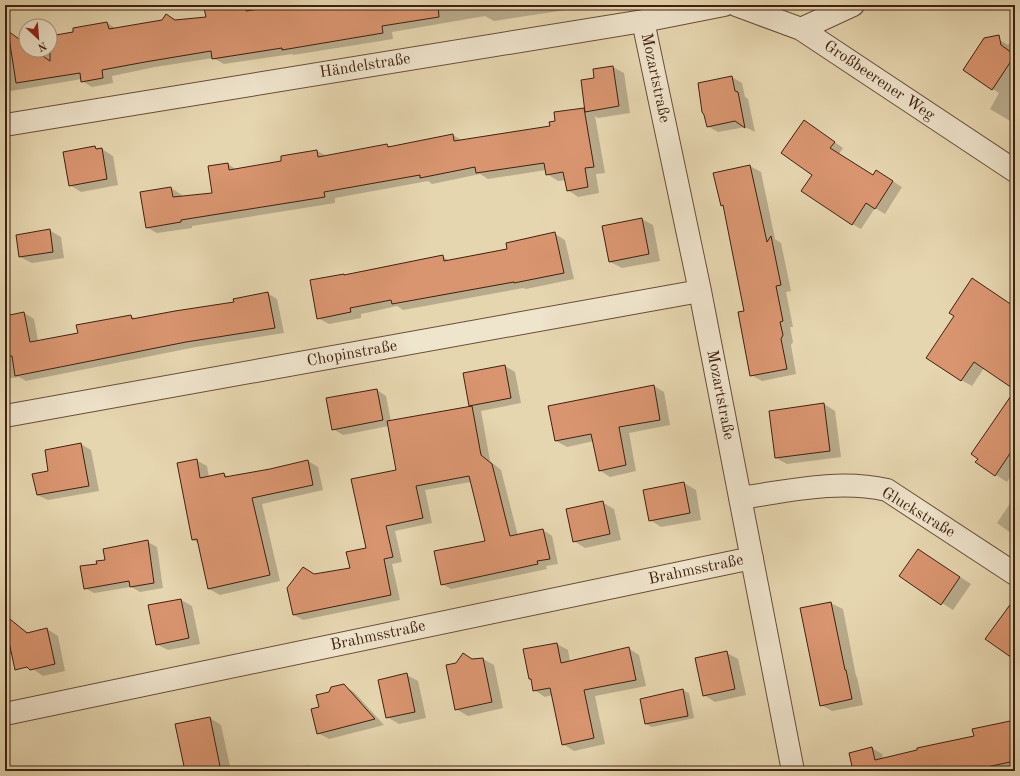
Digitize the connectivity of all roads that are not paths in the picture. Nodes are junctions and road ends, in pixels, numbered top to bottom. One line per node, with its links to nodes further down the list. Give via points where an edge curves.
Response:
1 (724, 5): 4 (street, Händelstraße)
2 (736, 5): 5 (street, Großbeerener Weg)
3 (853, 5): 5 (street)
4 (643, 20): 6 (street, Händelstraße); 8 (street, Mozartstraße)
5 (800, 29): 7 (street, Großbeerener Weg)
6 (5, 125)
7 (1015, 171)
8 (700, 291): 9 (street, Chopinstraße); 10 (street, Mozartstraße)
9 (5, 416)
10 (740, 498): 11 (street, Mozartstraße); 12 (street, Gluckstraße, via 833,485 870,486 887,490)
11 (752, 558): 13 (street, Brahmsstraße); 14 (street, Mozartstraße)
12 (1015, 574)
13 (5, 714)
14 (793, 771)

